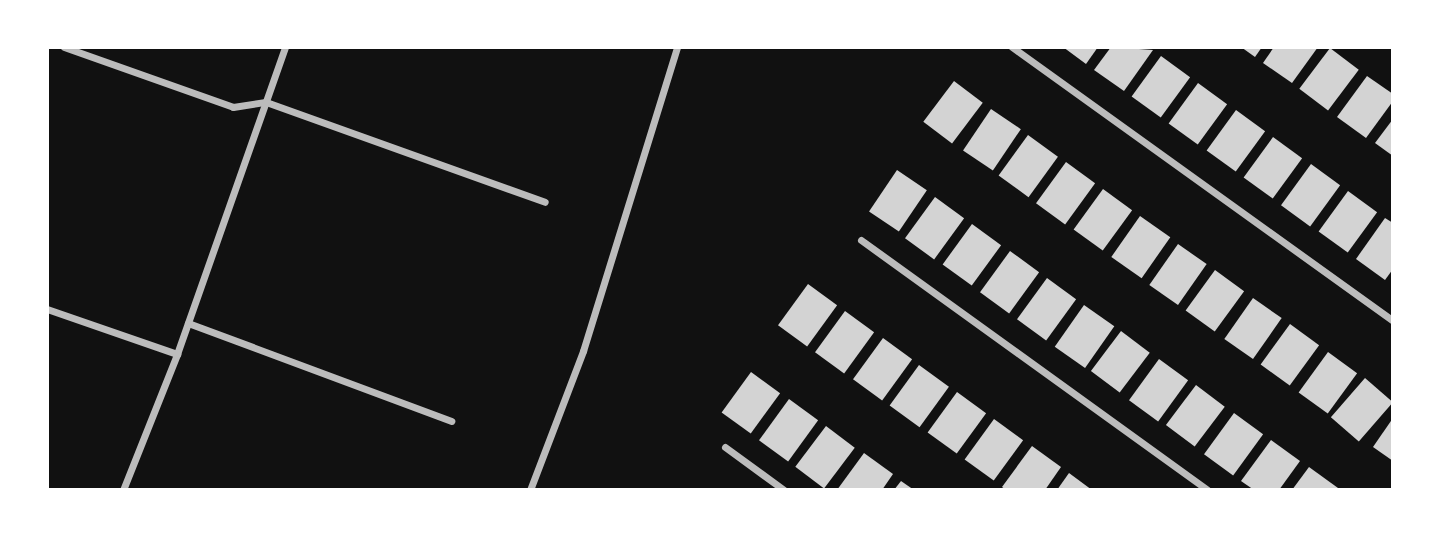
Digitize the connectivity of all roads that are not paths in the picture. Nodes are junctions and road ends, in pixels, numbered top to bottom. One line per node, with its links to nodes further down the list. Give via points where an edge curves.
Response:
1 (64, 47): 5 (street, via 233,107)
2 (285, 47): 5 (street)
3 (677, 47): 15 (street, via 583,351)
4 (1012, 47): 9 (street)
5 (265, 102): 6 (street); 10 (street)
6 (545, 202)
7 (861, 240): 17 (street)
8 (47, 309): 11 (street)
9 (1393, 321)
10 (188, 323): 11 (street); 12 (street)
11 (177, 354): 14 (street)
12 (451, 421)
13 (725, 447): 16 (street)
14 (122, 490)
15 (530, 490)
16 (784, 490)
17 (1207, 490)

